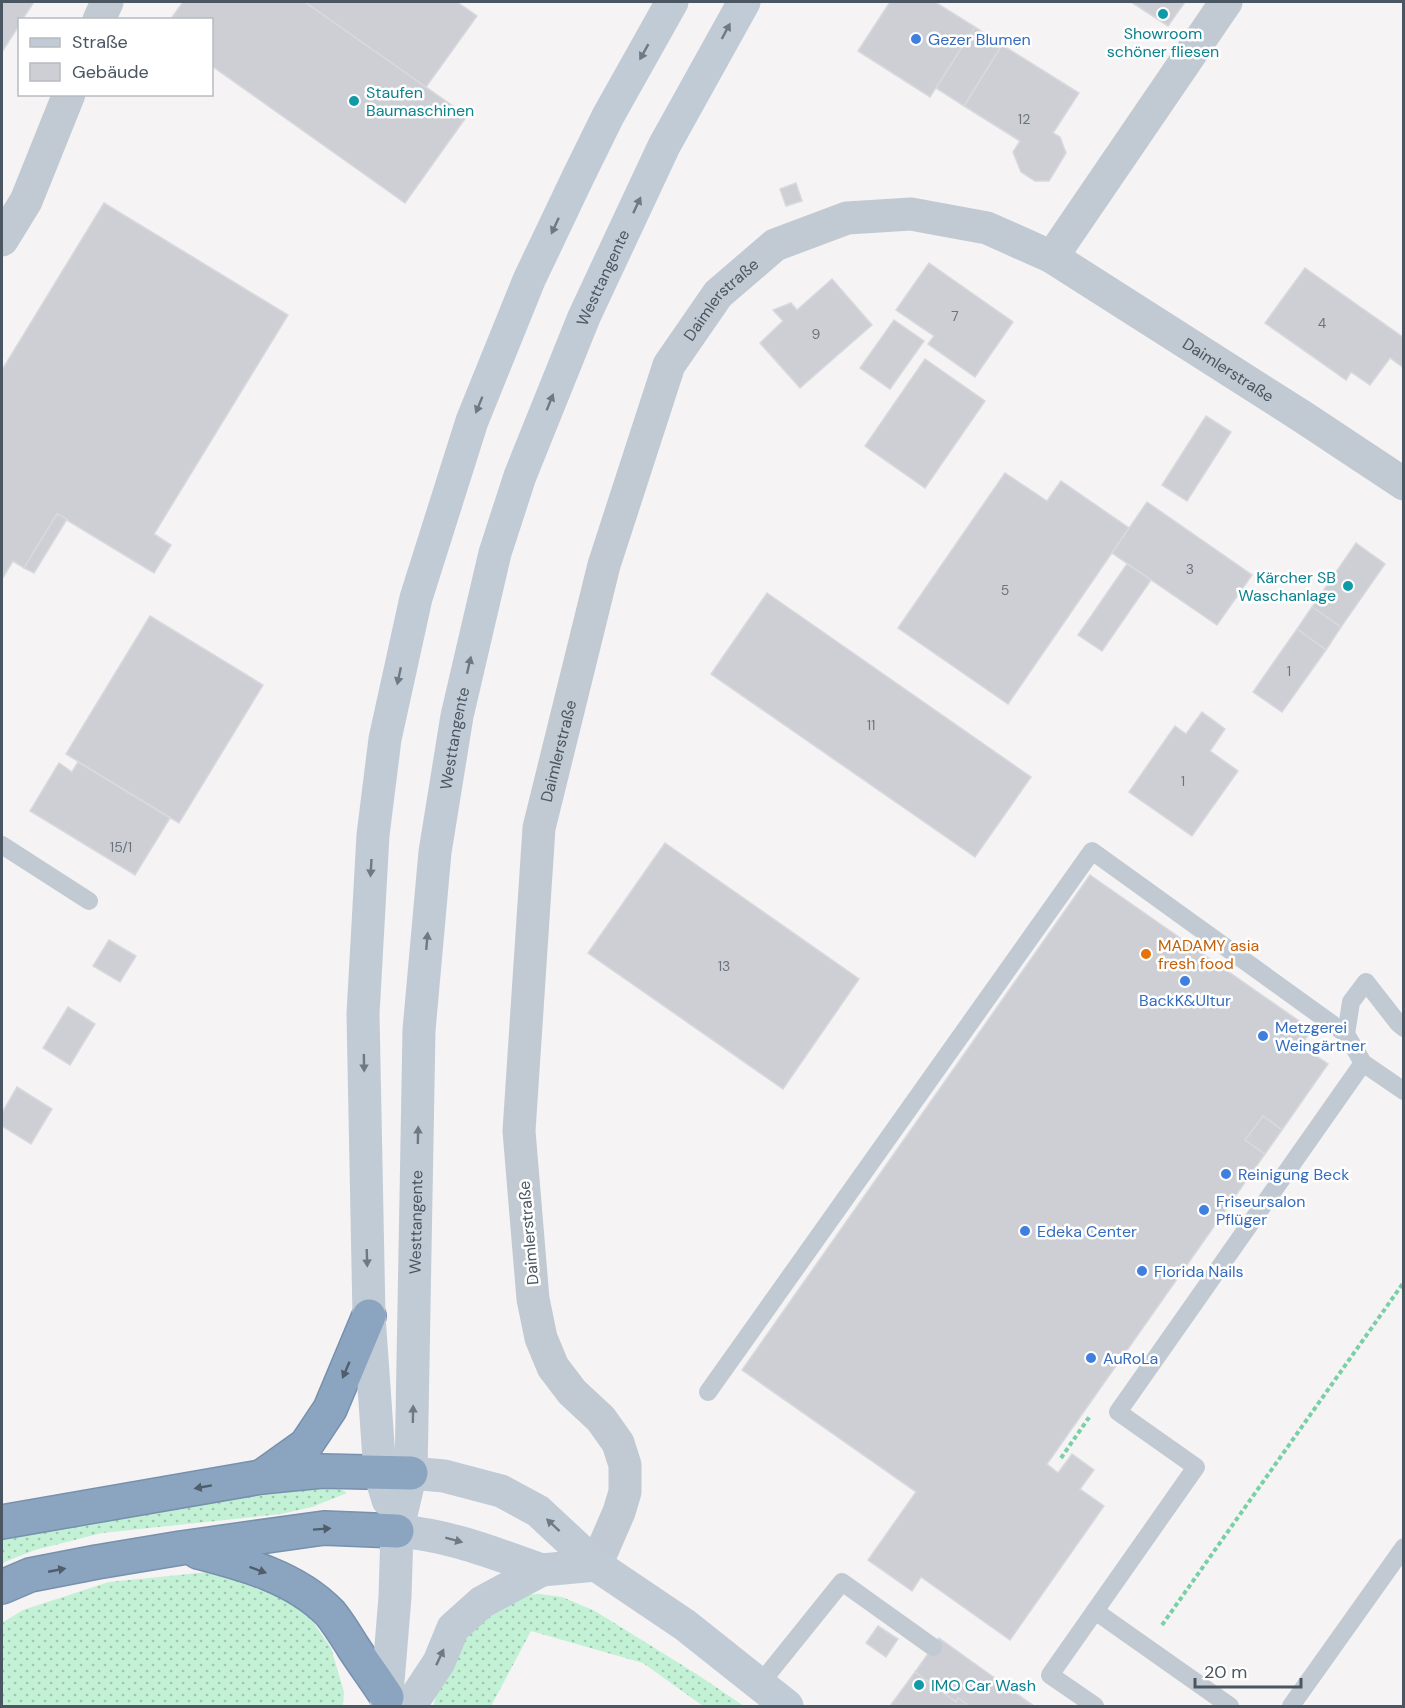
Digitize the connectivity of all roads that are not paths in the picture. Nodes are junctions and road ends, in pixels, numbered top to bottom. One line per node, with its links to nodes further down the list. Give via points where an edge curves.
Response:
1 (107, 2): 5 (street)
2 (672, 2): 16 (main road, Westtangente, one-way to 16, via 608,116 529,280 472,421 416,598 385,739 373,835 363,1014)
3 (744, 2): 18 (main road, Westtangente, one-way to 3, via 419,1030 435,852 457,716 495,553 520,476 584,317 659,157)
4 (1226, 2): 8 (street)
5 (100, 18)
6 (68, 96): 7 (street, via 26,201)
7 (2, 240)
8 (1052, 257): 9 (street, Daimlerstraße); 24 (street, Daimlerstraße, via 987,228 911,213 847,218 775,245 718,294 669,365 604,565 539,828 519,1131 533,1299 541,1338 553,1367 618,1443 625,1465 625,1492)
9 (1404, 484)
10 (2, 845): 11 (lane)
11 (89, 901)
12 (1404, 1028): 13 (lane, via 1366,982 1351,1002)
13 (1346, 1034): 14 (lane); 17 (lane, via 1092,851)
14 (1363, 1063): 15 (lane); 27 (lane, via 1118,1412 1196,1467)
15 (1404, 1091)
16 (369, 1316): 18 (main road, Westtangente); 19 (highway, one-way to 19, via 330,1409 306,1445)
17 (708, 1392)
18 (396, 1473): 19 (highway, via 322,1471); 21 (main road, Westtangente); 24 (main road, one-way to 18, via 538,1511 501,1491 444,1476)
19 (261, 1477): 20 (highway, one-way to 20)
20 (2, 1522)
21 (397, 1531): 23 (highway, one-way to 21, via 324,1528); 25 (main road, one-way to 25, via 460,1541); 30 (main road, Westtangente)
22 (1404, 1546): 34 (lane)
23 (181, 1548): 26 (highway, one-way to 23, via 30,1575); 30 (highway, one-way to 30, via 270,1574 312,1598 342,1629)
24 (596, 1565): 25 (main road); 29 (main road, via 686,1625)
25 (542, 1570): 30 (main road, one-way to 25, via 439,1662 453,1628 482,1602)
26 (2, 1587)
27 (1095, 1611): 32 (lane, via 1050,1675); 33 (lane)
28 (933, 1647): 29 (lane, via 842,1582)
29 (759, 1685): 31 (main road)
30 (394, 1703)
31 (787, 1707)
32 (1095, 1707)
33 (1230, 1707)
34 (1291, 1707)

